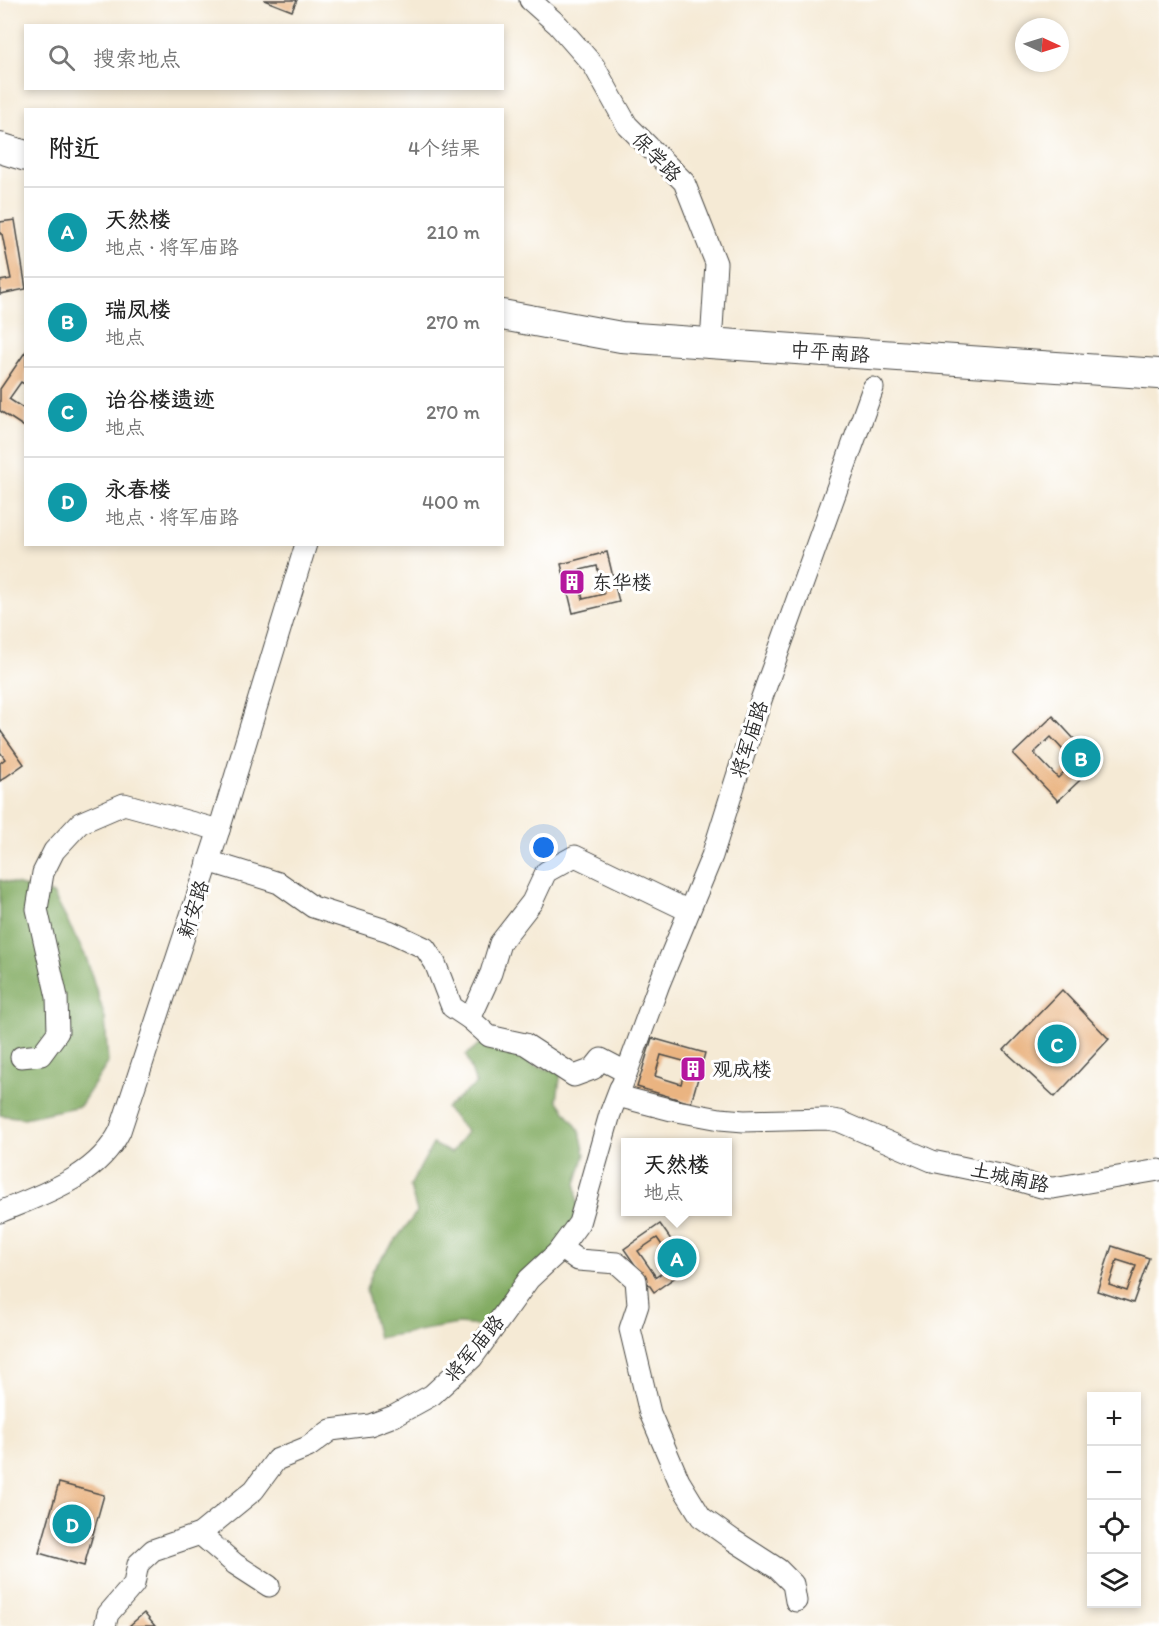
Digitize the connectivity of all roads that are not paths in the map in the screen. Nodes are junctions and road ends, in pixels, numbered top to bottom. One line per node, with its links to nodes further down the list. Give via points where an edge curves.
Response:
1 (530, 0): 6 (street, 保学路, via 594,66 627,125 684,182 716,263)
2 (0, 148): 3 (highway)
3 (24, 155)
4 (504, 315): 6 (highway, 中平南路, via 621,337)
5 (504, 333): 9 (highway, via 619,354)
6 (711, 344): 7 (highway, 中平南路)
7 (1159, 374)
8 (873, 388): 13 (street, 将军庙路, via 761,700 712,856)
9 (1159, 391)
10 (305, 546): 11 (street, 新安路)
11 (219, 830): 12 (street, 新安路); 15 (street, via 124,804 80,823 54,851 43,873 38,909 57,997 58,1032 41,1055)
12 (208, 861): 14 (street, via 279,883 313,907 389,931 425,948 452,1007); 18 (street, 新安路, via 116,1141 91,1168)
13 (689, 911): 14 (street, via 575,856 546,872 532,902 500,943); 16 (street, 将军庙路)
14 (470, 1019): 16 (street, 土城南路, via 489,1036 525,1044 574,1076 593,1069 601,1059)
15 (21, 1057)
16 (622, 1085): 17 (street, 土城南路, via 672,1110 720,1119 839,1121 932,1161 1047,1188); 19 (street, 将军庙路, via 579,1223)
17 (1159, 1170)
18 (0, 1212)
19 (561, 1248): 20 (street, 将军庙路, via 529,1280 471,1358 432,1395 378,1422 331,1430 308,1447 276,1460 254,1490); 22 (street, via 578,1260 617,1263 636,1280 638,1305 630,1329 650,1413 679,1480 701,1516 778,1569 793,1584)
20 (200, 1533): 21 (street, via 235,1564); 23 (street, 将军庙路, via 153,1550 138,1564 134,1584 108,1614)
21 (269, 1586)
22 (796, 1600)
23 (105, 1626)

